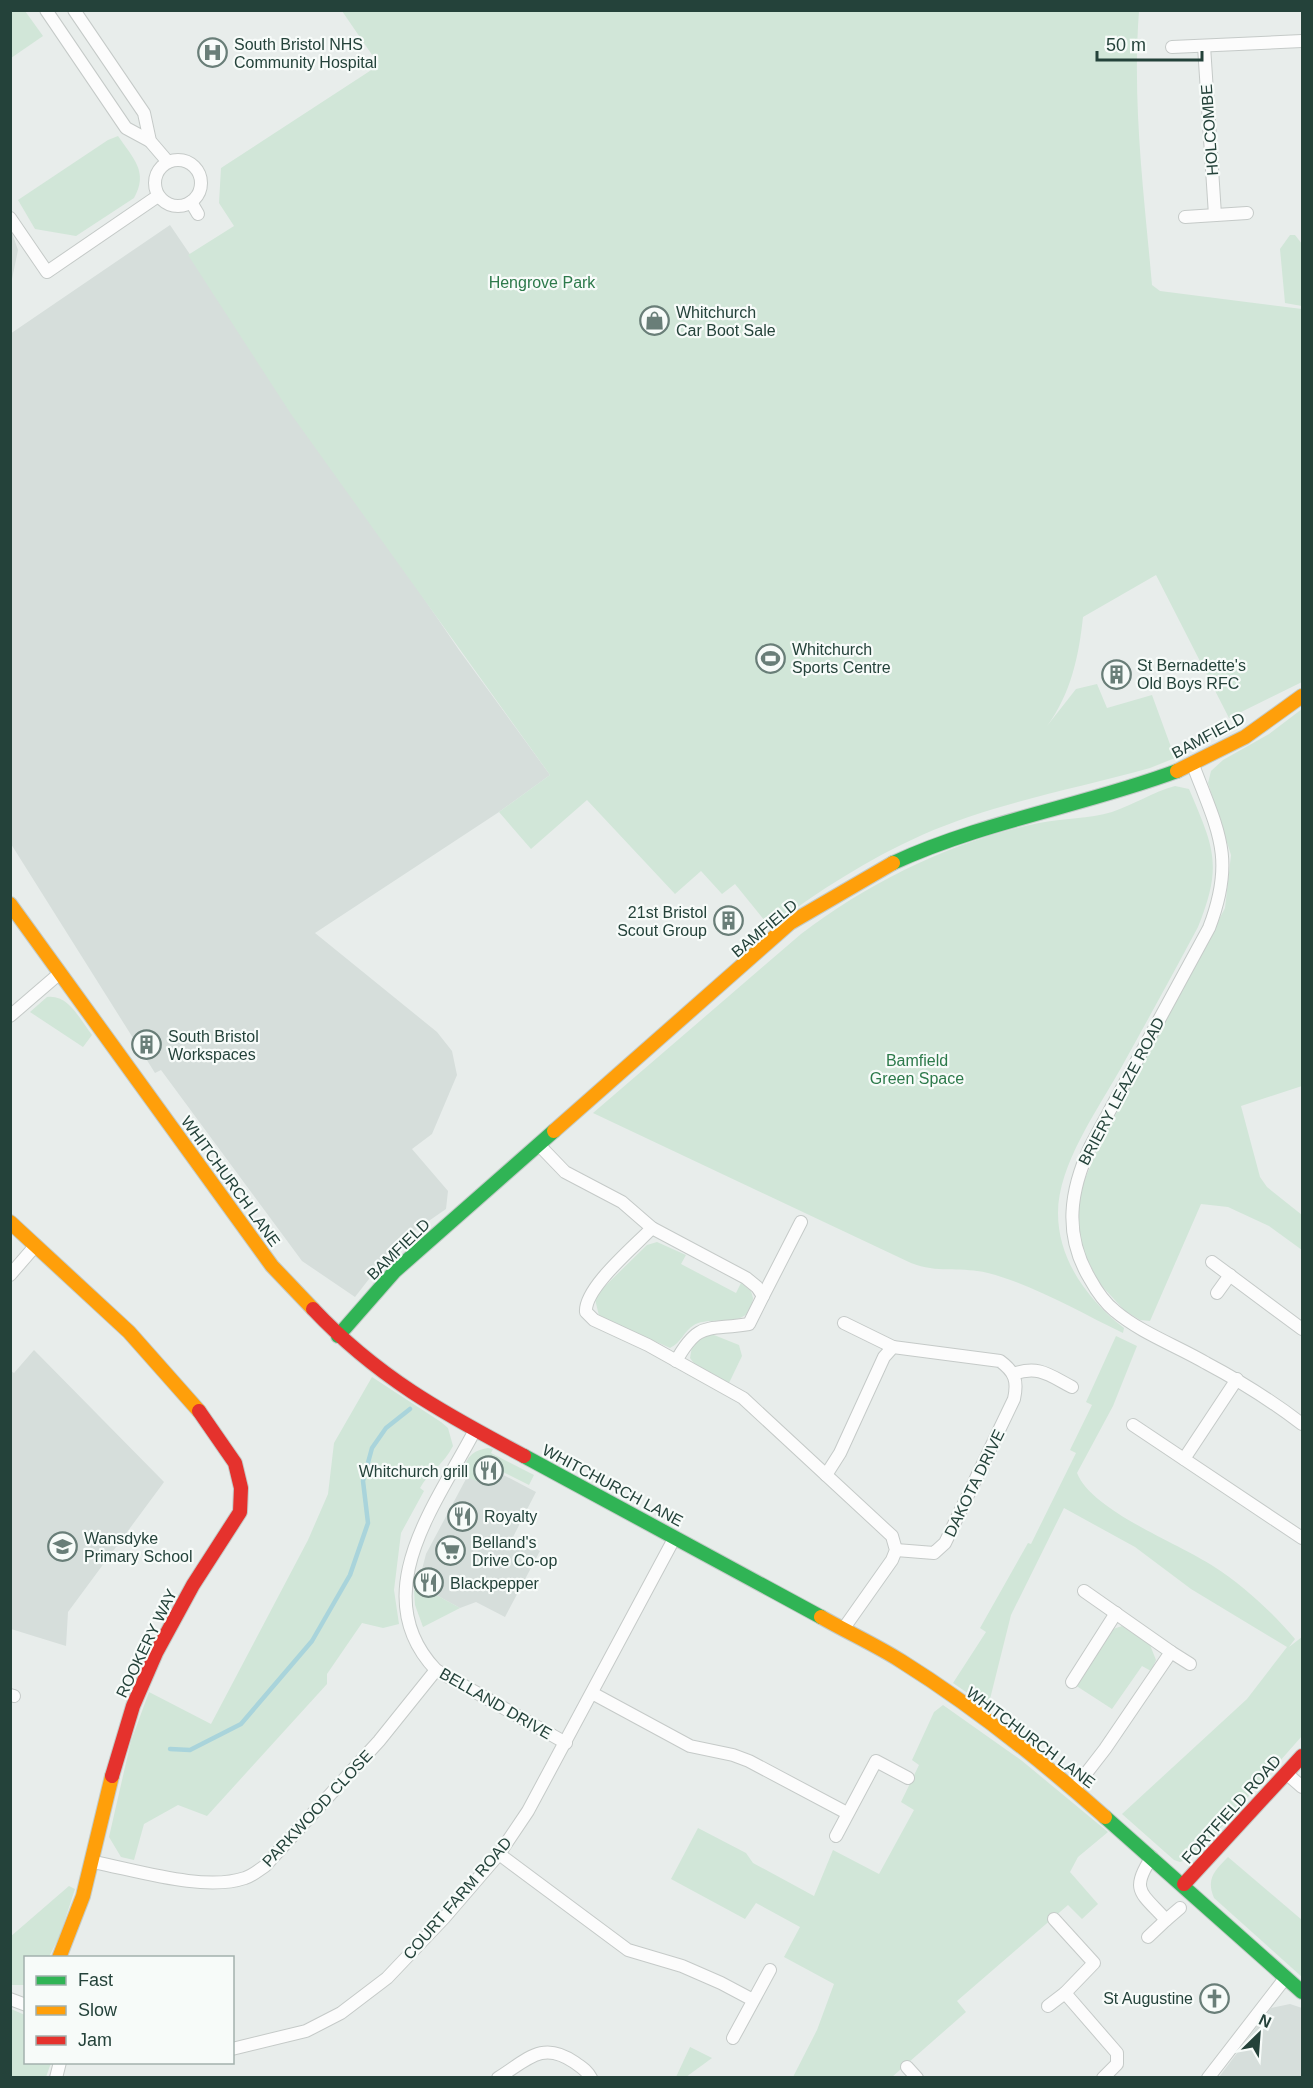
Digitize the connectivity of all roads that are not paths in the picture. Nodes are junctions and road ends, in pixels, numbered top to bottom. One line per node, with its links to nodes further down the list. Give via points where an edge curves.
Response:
1 (46, 10): 6 (street, via 126,128)
2 (74, 10): 6 (street, via 144,113)
3 (1302, 41): 4 (street)
4 (1203, 46): 5 (street); 12 (street, HOLCOMBE)
5 (1172, 47)
6 (150, 141): 7 (street)
7 (168, 162): 8 (street, via 155,178); 9 (street, via 181,159 198,171 200,191)
8 (158, 196): 9 (street, via 172,205); 14 (street, via 47,272)
9 (191, 202): 11 (street)
10 (1247, 213): 12 (street)
11 (198, 214)
12 (1215, 215): 13 (street)
13 (1185, 217)
14 (10, 218)
15 (1302, 696): 16 (street, BAMFIELD, via 1245,737)
16 (1193, 765): 20 (street, BAMFIELD, via 1139,785 958,834 897,861 838,894 790,923); 36 (street, BRIERY LEAZE ROAD, via 1222,841 1220,900 1209,928 1091,1144 1077,1175 1071,1220 1082,1266 1114,1311)
17 (10, 904): 18 (street, WHITCHURCH LANE)
18 (60, 973): 19 (street); 32 (street, WHITCHURCH LANE, via 272,1266)
19 (10, 1016)
20 (539, 1145): 23 (street, via 565,1172 622,1202); 32 (street, BAMFIELD, via 395,1271)
21 (10, 1222): 24 (street, ROOKERY WAY)
22 (801, 1222): 29 (street)
23 (652, 1228): 29 (street, via 746,1278); 34 (street, via 597,1285 585,1303 586,1312 594,1320)
24 (36, 1245): 26 (street); 64 (street, ROOKERY WAY, via 84,1288 180,1389 234,1461 242,1495 240,1514 189,1593 134,1705)
25 (1212, 1262): 27 (street)
26 (10, 1275)
27 (1230, 1275): 28 (street); 31 (street)
28 (1217, 1293)
29 (763, 1296): 34 (street, via 749,1324 695,1333)
30 (844, 1323): 33 (street)
31 (1302, 1329)
32 (338, 1336): 40 (street, WHITCHURCH LANE, via 404,1389)
33 (893, 1347): 35 (street, via 1000,1361); 42 (street, via 884,1357)
34 (676, 1361): 42 (street, via 752,1405)
35 (1013, 1374): 37 (street, via 1039,1370); 45 (street, DAKOTA DRIVE, via 1017,1383 1014,1399 945,1543 934,1553)
36 (1237, 1379): 38 (street, BRIERY LEAZE ROAD); 41 (street)
37 (1072, 1387)
38 (1302, 1424)
39 (1133, 1425): 41 (street)
40 (475, 1430): 43 (street, WHITCHURCH LANE); 51 (street, BELLAND DRIVE, via 412,1551 404,1591 418,1652)
41 (1184, 1459): 44 (street)
42 (826, 1475): 45 (street, via 887,1531)
43 (675, 1537): 48 (street, WHITCHURCH LANE); 53 (street, COURT FARM ROAD)
44 (1302, 1538)
45 (896, 1550): 48 (street)
46 (1084, 1591): 47 (street)
47 (1116, 1613): 49 (street); 52 (street)
48 (844, 1628): 59 (street, WHITCHURCH LANE, via 901,1661)
49 (1171, 1652): 50 (street); 59 (street)
50 (1190, 1664)
51 (436, 1670): 54 (street, BELLAND DRIVE); 64 (street, PARKWOOD CLOSE, via 379,1741 265,1866 247,1878 192,1881)
52 (1072, 1682)
53 (592, 1694): 54 (street, COURT FARM ROAD); 60 (street, via 690,1746 749,1761)
54 (566, 1743): 62 (street, COURT FARM ROAD)
55 (1302, 1756): 56 (street, FORTFIELD ROAD)
56 (1286, 1773): 58 (street); 65 (street, FORTFIELD ROAD)
57 (908, 1778): 60 (street, via 876,1761)
58 (1302, 1787)
59 (1074, 1789): 63 (street, WHITCHURCH LANE)
60 (848, 1813): 61 (street)
61 (836, 1836)
62 (499, 1854): 76 (street, via 628,1950 682,1966); 80 (street, COURT FARM ROAD, via 444,1918 368,1995 306,2031)
63 (1152, 1857): 65 (street, WHITCHURCH LANE); 68 (street, via 1138,1885)
64 (93, 1862): 70 (street, ROOKERY WAY)
65 (1184, 1884): 72 (street, WHITCHURCH LANE)
66 (1180, 1908): 68 (street)
67 (1054, 1919): 74 (street, via 1094,1963)
68 (1166, 1920): 69 (street)
69 (1148, 1937)
70 (60, 1956)
71 (770, 1970): 76 (street)
72 (1286, 1977): 73 (street, WHITCHURCH LANE); 86 (street)
73 (1302, 1992)
74 (1065, 1993): 78 (street); 85 (street, via 1117,2053 1117,2064)
75 (10, 1999): 77 (street)
76 (753, 2000): 79 (street)
77 (24, 2005)
78 (1048, 2006)
79 (733, 2038)
80 (234, 2049)
81 (907, 2067): 84 (street)
82 (498, 2078): 83 (street, via 551,2050 563,2054)
83 (591, 2078)
84 (917, 2078)
85 (1103, 2078)
86 (1208, 2078)

